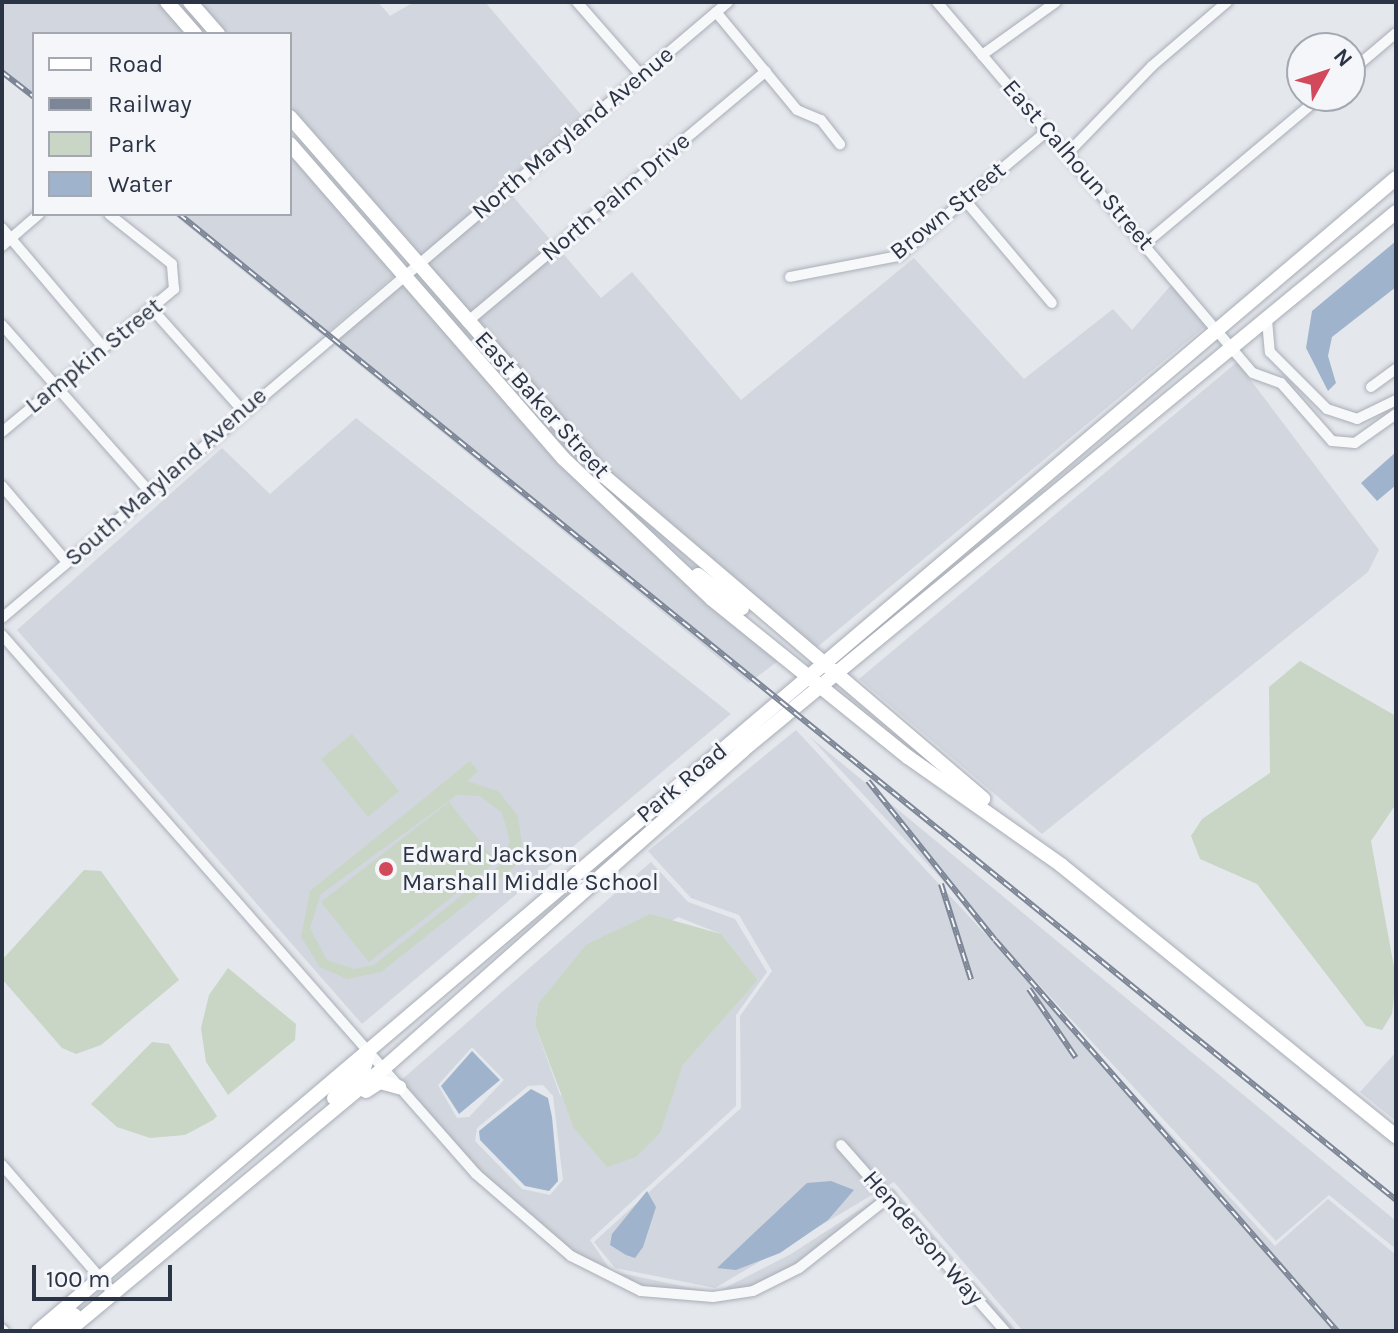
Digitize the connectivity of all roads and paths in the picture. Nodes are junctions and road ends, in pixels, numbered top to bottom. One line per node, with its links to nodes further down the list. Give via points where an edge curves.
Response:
1 (167, 2): 9 (main road)
2 (190, 2): 10 (main road)
3 (577, 2): 15 (street)
4 (728, 2): 8 (street, North Maryland Avenue)
5 (937, 2): 12 (street, East Calhoun Street)
6 (1056, 2): 12 (street)
7 (1227, 2): 21 (street)
8 (716, 12): 14 (street); 15 (street, North Maryland Avenue)
9 (193, 32)
10 (216, 32)
11 (1396, 33): 13 (street)
12 (982, 55): 18 (street, East Calhoun Street)
13 (1366, 58)
14 (766, 71): 19 (street, via 797,110 821,120); 38 (street, North Palm Drive)
15 (640, 74): 32 (street, North Maryland Avenue)
16 (1302, 112): 31 (street)
17 (292, 119): 22 (main road, East Baker Street)
18 (1048, 130): 21 (street, East Calhoun Street); 25 (street, Brown Street)
19 (840, 144)
20 (292, 146): 23 (main road, East Baker Street)
21 (1068, 153): 31 (street, East Calhoun Street)
22 (328, 161): 23 (street); 32 (main road, East Baker Street)
23 (314, 172): 33 (main road, East Baker Street)
24 (1396, 178): 40 (main road, Park Road)
25 (964, 199): 34 (street, Brown Street, via 898,256); 35 (street)
26 (1396, 212): 37 (main road, Park Road)
27 (37, 216): 30 (street)
28 (111, 216): 36 (street, Lampkin Street, via 178,275)
29 (2, 228): 30 (street)
30 (6, 242): 41 (street)
31 (1146, 243): 40 (street, East Calhoun Street)
32 (418, 265): 33 (street, North Maryland Avenue); 38 (main road, East Baker Street)
33 (403, 274): 49 (street, South Maryland Avenue); 60 (main road, East Baker Street, via 564,459 684,571)
34 (790, 277)
35 (1052, 303)
36 (153, 310): 41 (street, Lampkin Street); 49 (street)
37 (1267, 320): 42 (main road, Park Road); 44 (street, via 1270,352)
38 (467, 322): 60 (main road, East Baker Street, via 635,505)
39 (2, 325): 45 (street)
40 (1217, 329): 42 (street, East Calhoun Street); 60 (main road, Park Road)
41 (102, 346): 45 (street, Lampkin Street)
42 (1233, 348): 44 (street, East Calhoun Street, via 1253,373); 61 (main road, Park Road)
43 (1396, 369): 46 (street)
44 (1285, 379): 48 (street); 52 (street)
45 (56, 385): 54 (street, Lampkin Street); 56 (street)
46 (1371, 387)
47 (1396, 400): 51 (street)
48 (1326, 408): 51 (street, via 1357,419); 52 (street)
49 (243, 411): 56 (street, South Maryland Avenue)
50 (1396, 414): 53 (street)
51 (1374, 415): 53 (street)
52 (1314, 424): 53 (street, via 1332,441 1355,443)
53 (1381, 425)
54 (2, 432)
55 (2, 486): 57 (street)
56 (149, 491): 57 (street, South Maryland Avenue)
57 (67, 562): 58 (street, South Maryland Avenue)
58 (2, 618)
59 (2, 635): 65 (street)
60 (816, 669): 61 (main road); 62 (main road); 64 (main road, Park Road)
61 (837, 672): 62 (main road, Park Road); 63 (main road)
62 (819, 687): 63 (main road); 66 (main road, Park Road)
63 (1018, 832): 68 (main road)
64 (481, 955): 65 (main road, Park Road); 66 (main road, via 393,1041)
65 (369, 1052): 66 (street); 70 (main road, via 355,1079); 73 (main road, Park Road)
66 (383, 1069): 67 (street); 70 (main road, Park Road)
67 (399, 1087): 70 (main road, via 380,1082); 72 (street, via 515,1212 571,1256 641,1291 713,1297 753,1291 799,1268)
68 (1396, 1136)
69 (841, 1145): 72 (street, Henderson Way)
70 (276, 1158): 74 (main road, Park Road)
71 (2, 1165): 73 (street)
72 (889, 1197): 78 (street, Henderson Way)
73 (102, 1278): 74 (street); 75 (main road, Park Road); 76 (main road, via 99,1291)
74 (114, 1294): 77 (main road, Park Road)
75 (38, 1331)
76 (55, 1331)
77 (68, 1331)
78 (1005, 1331)

